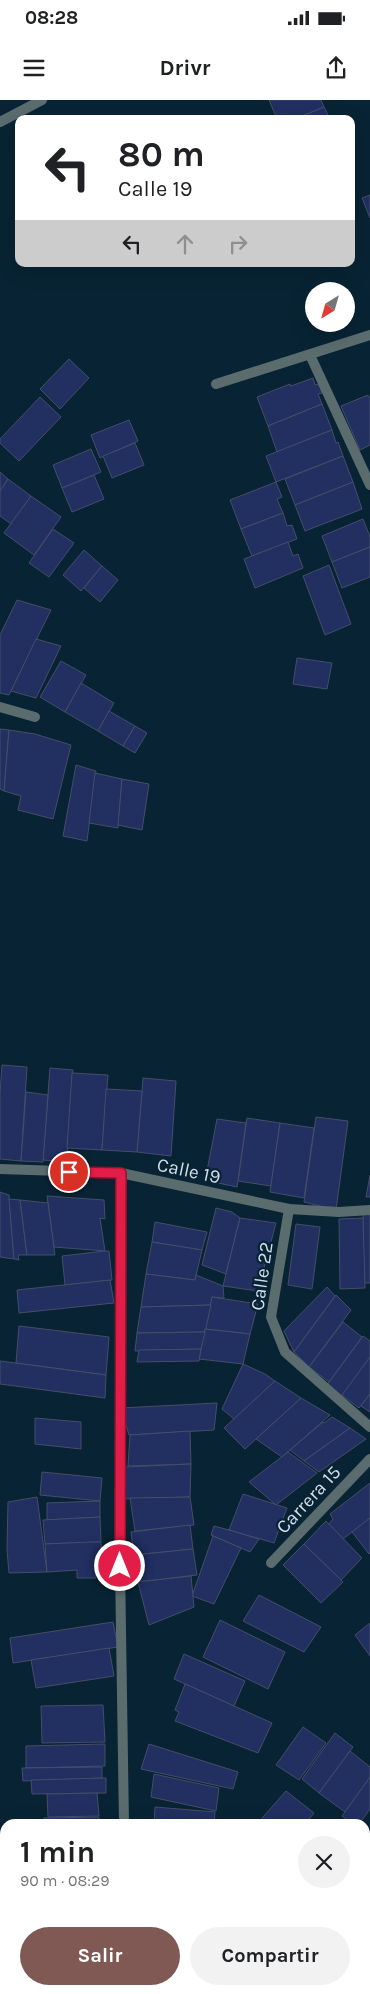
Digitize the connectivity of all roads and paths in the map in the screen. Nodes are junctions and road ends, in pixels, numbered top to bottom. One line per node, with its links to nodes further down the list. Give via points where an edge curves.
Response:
1 (42, 100): 2 (street)
2 (0, 122)
3 (370, 335): 4 (street)
4 (310, 355): 5 (street); 6 (street)
5 (216, 384)
6 (370, 485)
7 (0, 707): 8 (street)
8 (36, 718)
9 (0, 1170): 10 (street, Calle 19)
10 (121, 1173): 11 (street, Calle 19); 16 (street, via 120,1566)
11 (289, 1210): 12 (street, Calle 19); 13 (street, Calle 22, via 271,1316 285,1352)
12 (370, 1210)
13 (370, 1427)
14 (370, 1459): 15 (street, Carrera 15)
15 (271, 1563)
16 (124, 1819)

